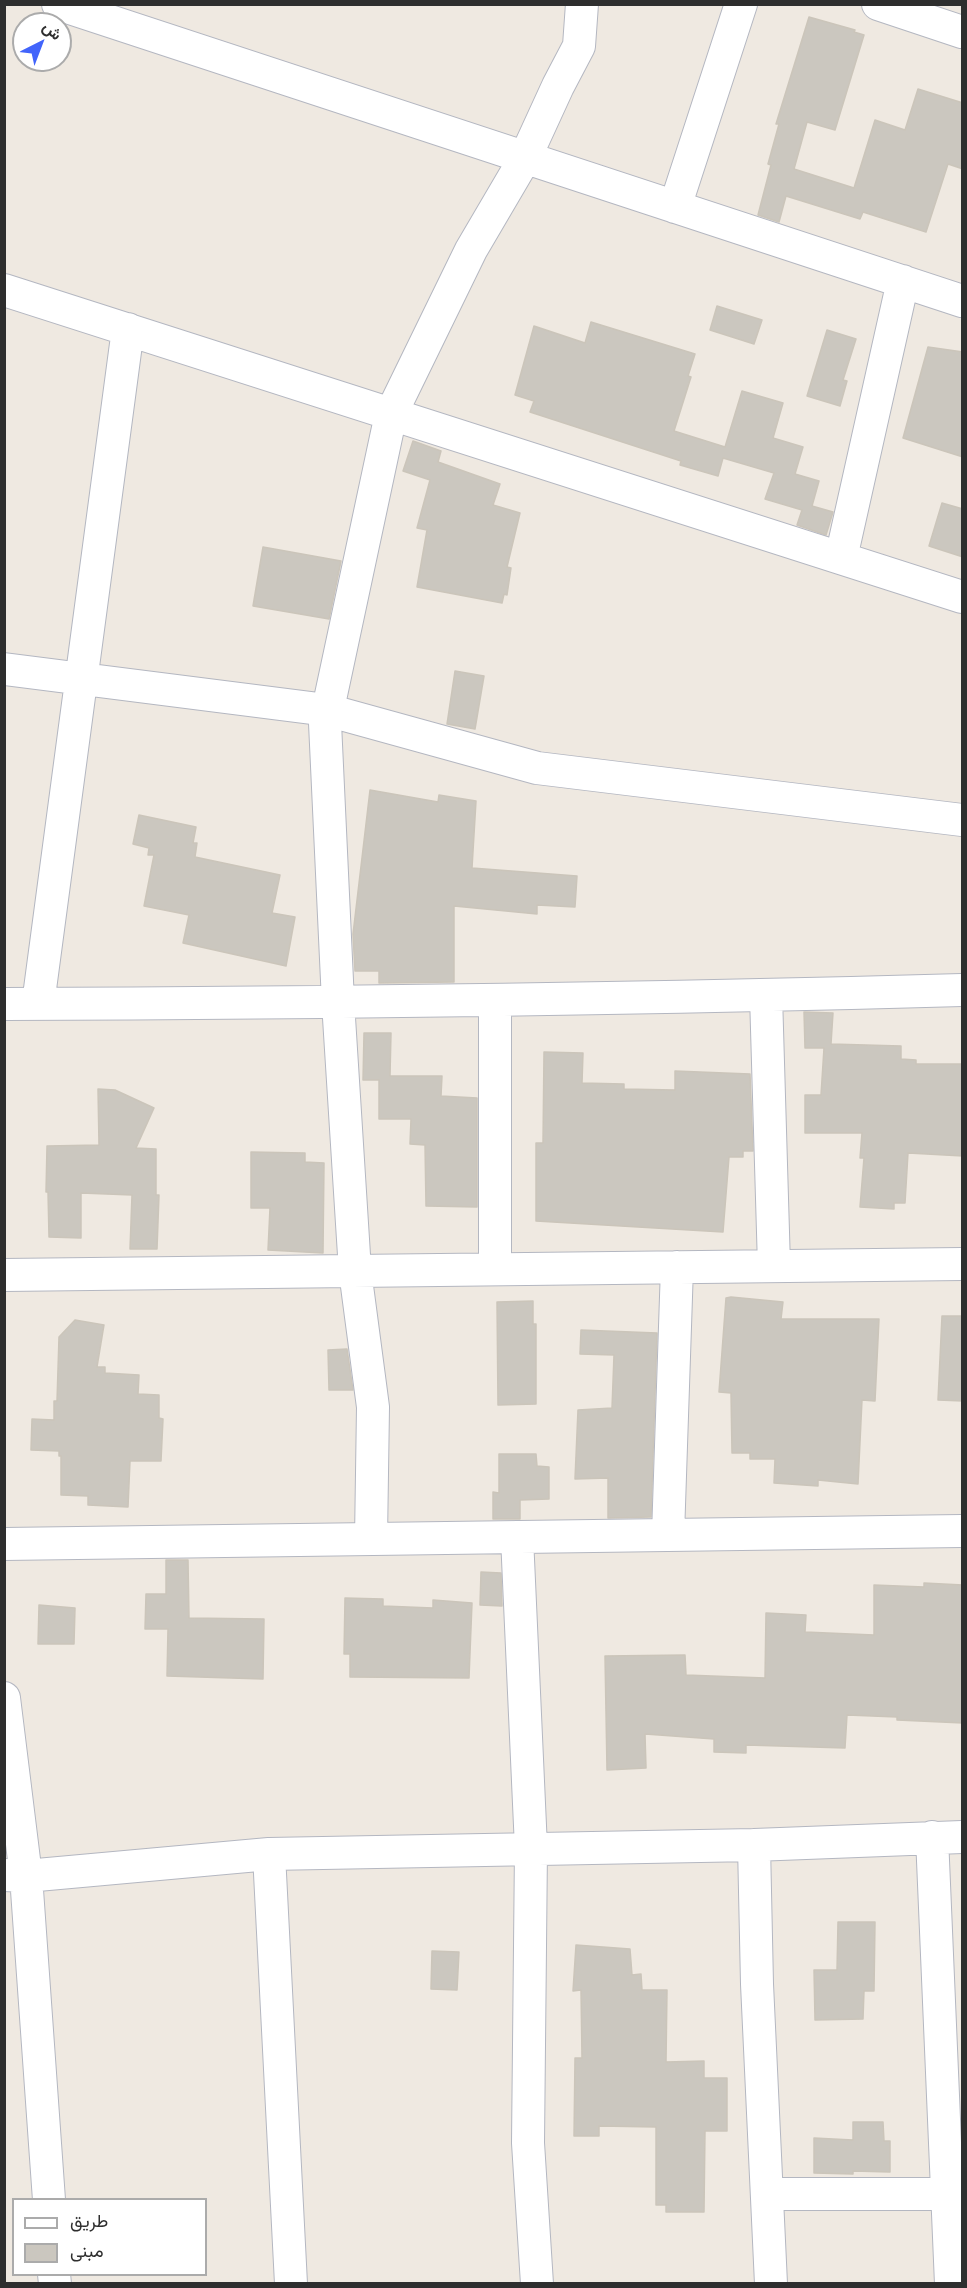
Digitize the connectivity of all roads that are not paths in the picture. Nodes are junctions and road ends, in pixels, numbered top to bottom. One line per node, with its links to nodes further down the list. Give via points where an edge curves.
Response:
1 (58, 4): 6 (street)
2 (582, 4): 6 (street, via 579,46)
3 (741, 4): 7 (street)
4 (878, 4): 5 (street)
5 (963, 32)
6 (525, 158): 7 (street); 12 (street, via 471,250)
7 (675, 207): 8 (street)
8 (903, 281): 10 (street); 13 (street)
9 (4, 290): 11 (street)
10 (963, 301)
11 (128, 329): 12 (street); 16 (street)
12 (391, 414): 13 (street); 17 (street)
13 (841, 558): 14 (street)
14 (963, 597)
15 (4, 669): 16 (street)
16 (81, 678): 17 (street); 24 (street)
17 (327, 710): 18 (street, via 537,768); 22 (street)
18 (963, 820)
19 (963, 990): 20 (street)
20 (766, 995): 21 (street); 26 (street)
21 (495, 1000): 22 (street); 28 (street)
22 (338, 1002): 24 (street); 29 (street)
23 (4, 1004): 24 (street)
24 (38, 1004)
25 (963, 1264): 26 (street)
26 (774, 1266): 27 (street)
27 (677, 1267): 28 (street); 32 (street)
28 (495, 1269): 29 (street)
29 (355, 1271): 30 (street); 34 (street, via 373,1407)
30 (4, 1275)
31 (963, 1531): 32 (street)
32 (668, 1535): 33 (street)
33 (517, 1537): 34 (street); 40 (street)
34 (371, 1539): 35 (street)
35 (4, 1544)
36 (4, 1698): 42 (street)
37 (963, 1837): 38 (street)
38 (932, 1838): 39 (street); 44 (street)
39 (754, 1845): 40 (street); 43 (street)
40 (531, 1848): 41 (street); 47 (street, via 528,2143)
41 (269, 1854): 42 (street); 46 (street)
42 (15, 1875): 45 (street)
43 (767, 2194): 44 (street); 48 (street)
44 (947, 2194): 49 (street)
45 (49, 2198)
46 (291, 2283)
47 (537, 2283)
48 (771, 2283)
49 (951, 2283)

